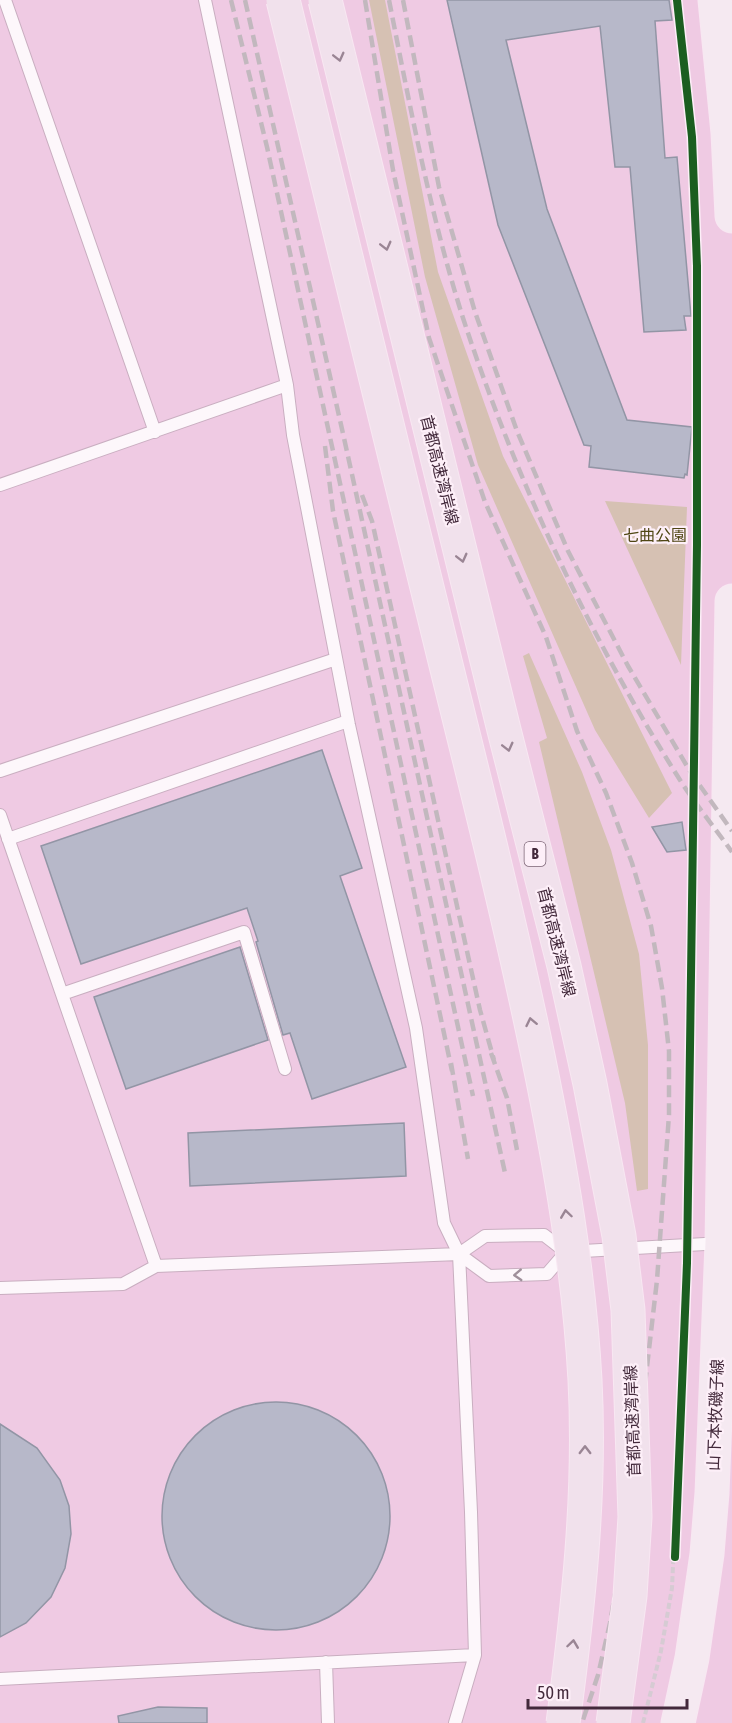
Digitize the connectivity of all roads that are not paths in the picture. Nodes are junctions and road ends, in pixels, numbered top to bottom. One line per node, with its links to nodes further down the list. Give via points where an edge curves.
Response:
1 (5, 0): 8 (lane)
2 (205, 0): 7 (lane)
3 (283, 0): 30 (highway, one-way to 3, bridge, via 582,1550 585,1392 576,1285 558,1156 511,929)
4 (325, 0): 31 (highway, 首都高速湾岸線 / B, one-way to 31, bridge, via 564,966 619,1236 628,1310 635,1517 630,1596)
5 (722, 10): 6 (main road)
6 (732, 216)
7 (287, 385): 8 (lane); 11 (lane)
8 (154, 432): 9 (lane)
9 (0, 485)
10 (732, 601): 14 (main road, 山下本牧磯子線)
11 (336, 659): 12 (lane); 13 (lane)
12 (348, 721): 16 (lane); 22 (lane, via 417,1028 444,1223)
13 (0, 771)
14 (730, 803): 19 (main road, 山下本牧磯子線)
15 (0, 815): 16 (lane)
16 (8, 839): 17 (lane)
17 (62, 994): 18 (lane, via 244,932); 23 (lane)
18 (285, 1069)
19 (727, 1206): 20 (main road, 山下本牧磯子線)
20 (722, 1243): 21 (lane); 32 (main road, 山下本牧磯子線, via 707,1554)
21 (566, 1252): 22 (lane, via 544,1235 485,1236); 22 (lane, one-way to 22, via 547,1274 489,1276)
22 (459, 1254): 23 (lane); 25 (lane)
23 (156, 1266): 24 (lane, via 123,1284)
24 (0, 1288)
25 (475, 1655): 26 (lane); 29 (lane)
26 (326, 1662): 27 (lane); 28 (lane)
27 (0, 1679)
28 (328, 1723)
29 (455, 1723)
30 (563, 1723)
31 (613, 1723)
32 (678, 1723)

